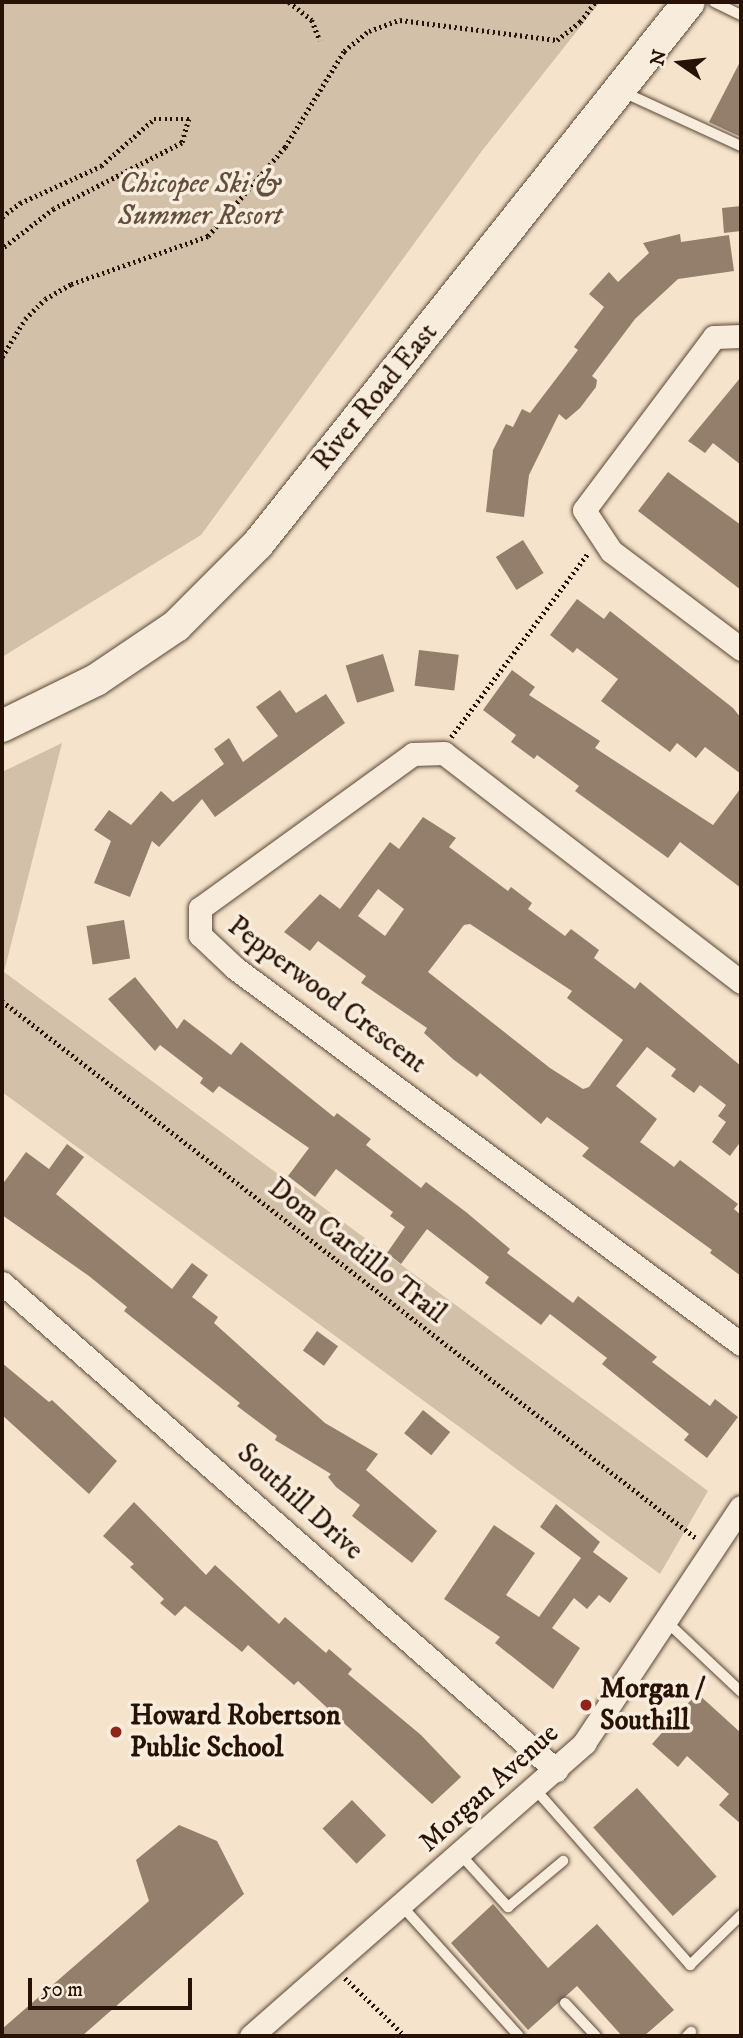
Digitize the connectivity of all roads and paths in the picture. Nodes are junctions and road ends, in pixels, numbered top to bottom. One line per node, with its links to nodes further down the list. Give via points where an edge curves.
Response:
1 (289, 2): 6 (path, via 312,20)
2 (595, 2): 12 (path, via 580,22 557,40 400,20 369,31 344,51 285,147 208,236 71,284 45,299 25,319)
3 (689, 2): 7 (street, River Road East)
4 (714, 2): 5 (lane)
5 (741, 15)
6 (320, 41)
7 (619, 91): 8 (lane); 15 (street, River Road East, via 258,544 176,626 96,680)
8 (741, 146)
9 (2, 217): 10 (path, via 20,203 101,166 154,118 189,119 182,143 54,209)
10 (2, 249)
11 (741, 336): 13 (street, via 714,337 584,510)
12 (2, 357)
13 (600, 535): 14 (street, via 611,551); 16 (path, via 459,721)
14 (741, 649)
15 (2, 726)
16 (444, 753): 17 (street); 20 (street, Pepperwood Crescent, via 414,754 200,908 200,935 235,968)
17 (741, 982)
18 (2, 1001): 22 (path, Dom Cardillo Trail)
19 (2, 1283): 25 (street, Southill Drive)
20 (741, 1344)
21 (741, 1507): 23 (street, Morgan Avenue)
22 (688, 1533)
23 (666, 1620): 24 (lane); 25 (street, Morgan Avenue, via 584,1743)
24 (741, 1692)
25 (556, 1770): 26 (street, Morgan Avenue)
26 (535, 1789): 27 (street, Morgan Avenue); 30 (lane, via 690,1965)
27 (460, 1854): 28 (lane, via 508,1907); 29 (street, Morgan Avenue)
28 (563, 1861)
29 (401, 1905): 33 (street, Morgan Avenue); 35 (lane)
30 (741, 1915)
31 (351, 1983): 34 (path)
32 (565, 2003): 36 (lane)
33 (251, 2036)
34 (405, 2036)
35 (519, 2036)
36 (596, 2036)

